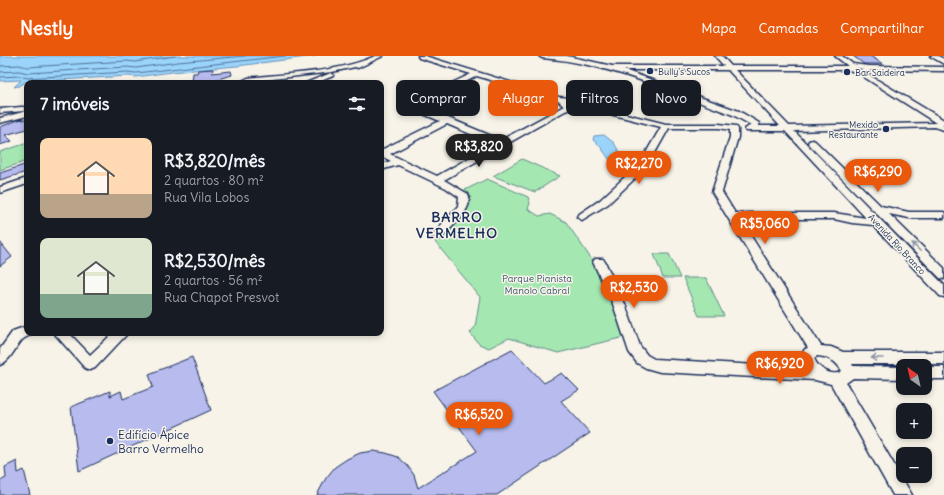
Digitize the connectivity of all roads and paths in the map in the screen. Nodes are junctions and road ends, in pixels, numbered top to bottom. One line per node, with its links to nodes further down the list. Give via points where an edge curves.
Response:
1 (380, 56): 12 (street)
2 (542, 56): 10 (street)
3 (594, 56): 13 (street)
4 (718, 56): 16 (street, Avenida Rio Branco)
5 (727, 56): 17 (street, Avenida Rio Branco)
6 (838, 56): 14 (street)
7 (843, 56): 14 (street)
8 (932, 56): 11 (street)
9 (421, 57): 21 (street)
10 (585, 59): 13 (street)
11 (944, 62)
12 (365, 63): 19 (street); 24 (street)
13 (602, 65): 15 (street)
14 (853, 66): 17 (street); 20 (street)
15 (616, 68): 16 (street); 30 (street)
16 (730, 68): 17 (street); 38 (street, Avenida Rio Branco)
17 (739, 68): 41 (street, Avenida Rio Branco)
18 (944, 69): 20 (street)
19 (332, 70): 22 (street); 23 (street)
20 (865, 70): 36 (street, via 866,76)
21 (477, 74): 25 (street); 26 (street)
22 (248, 80)
23 (304, 80)
24 (318, 80)
25 (464, 80)
26 (566, 103)
27 (566, 106): 42 (street)
28 (24, 108): 29 (street)
29 (0, 111)
30 (736, 113): 39 (street); 40 (street)
31 (24, 114): 34 (street)
32 (434, 116): 35 (street)
33 (622, 116): 37 (street)
34 (0, 121)
35 (446, 121): 42 (street); 43 (street)
36 (941, 125): 41 (street)
37 (666, 126): 39 (street); 54 (street, via 644,165 604,202)
38 (786, 127): 40 (street); 41 (street); 55 (street, Avenida Rio Branco)
39 (734, 128): 40 (street); 40 (street); 53 (street, via 717,192)
40 (751, 128)
41 (797, 128): 50 (street, Avenida Rio Branco)
42 (500, 143): 47 (street)
43 (384, 153)
44 (384, 155): 45 (street)
45 (399, 162): 46 (street); 47 (street)
46 (384, 166)
47 (437, 180): 57 (street, via 464,196 463,208)
48 (24, 182): 49 (street)
49 (0, 190)
50 (879, 209): 51 (street); 56 (street, Avenida Rio Branco)
51 (909, 215): 52 (street); 56 (street)
52 (944, 215)
53 (733, 216): 55 (street, via 834,216); 64 (street)
54 (582, 217)
55 (876, 222): 60 (street, Avenida Rio Branco)
56 (893, 223): 59 (street, Avenida Rio Branco, one-way to 56)
57 (436, 236)
58 (599, 262): 69 (street, via 619,304 634,348 642,359 660,366)
59 (944, 275)
60 (944, 293)
61 (24, 332): 67 (street, via 18,335)
62 (64, 336): 63 (street, via 90,364)
63 (118, 336)
64 (818, 350): 65 (street, via 833,353); 68 (street, via 811,351)
65 (840, 358): 66 (street, one-way to 65); 74 (street, via 845,362)
66 (944, 358)
67 (0, 359)
68 (806, 359): 69 (street); 73 (street, via 808,365)
69 (743, 369): 73 (street)
70 (896, 373): 74 (street)
71 (932, 373): 72 (street)
72 (944, 373)
73 (819, 375): 74 (street)
74 (842, 376): 75 (street)
75 (903, 495)

